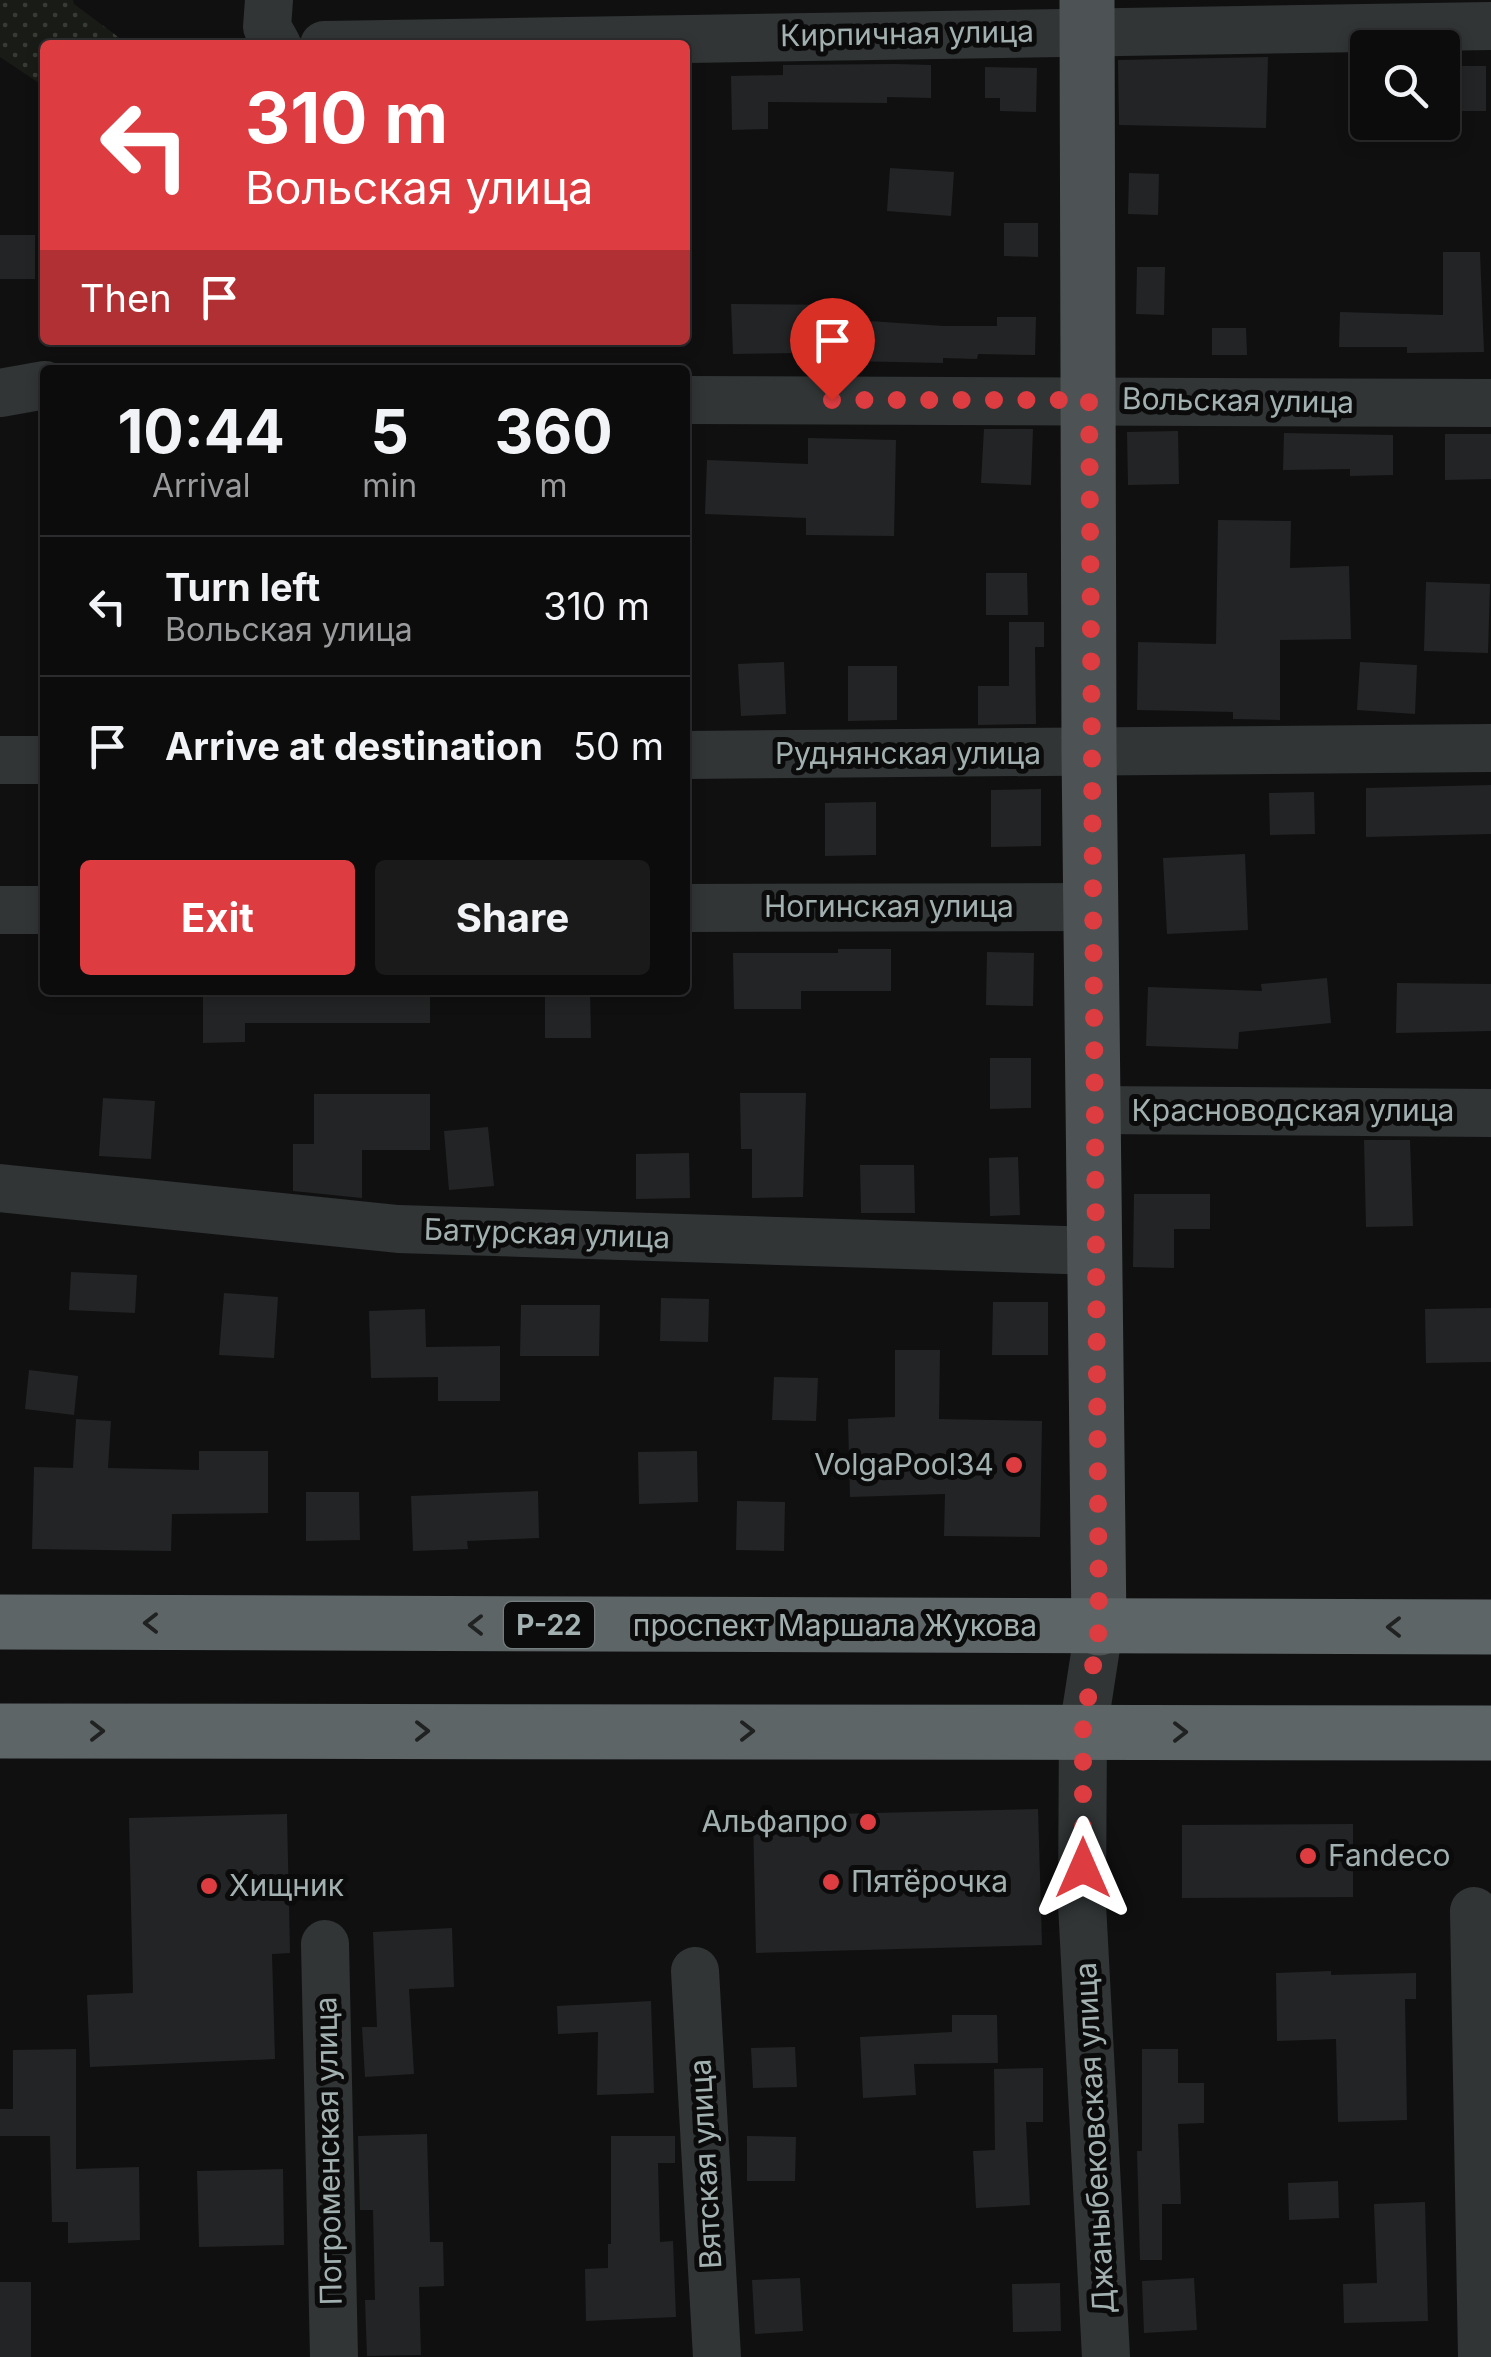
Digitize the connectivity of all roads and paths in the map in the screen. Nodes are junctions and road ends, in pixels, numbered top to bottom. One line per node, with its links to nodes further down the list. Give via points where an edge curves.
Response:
1 (269, 0): 4 (street, via 267,27)
2 (1088, 15): 3 (street, Кирпичная улица); 5 (street, Кирпичная улица); 9 (main road, Джаныбековская улица)
3 (1491, 26)
4 (274, 40)
5 (451, 40)
6 (40, 386): 7 (street)
7 (0, 394)
8 (690, 400): 9 (street, Вольская улица)
9 (1089, 400): 10 (street, Вольская улица); 12 (main road, Джаныбековская улица)
10 (1491, 404)
11 (1491, 748): 12 (street, Руднянская улица)
12 (1090, 752): 13 (street, Руднянская улица); 16 (main road, Джаныбековская улица)
13 (690, 755)
14 (0, 760): 15 (street)
15 (40, 760)
16 (1092, 907): 17 (street, Ногинская улица); 20 (main road, Джаныбековская улица)
17 (690, 908)
18 (0, 910): 19 (street)
19 (40, 910)
20 (1095, 1110): 21 (street, Красноводская улица); 23 (main road, Джаныбековская улица)
21 (1491, 1113)
22 (0, 1188): 23 (street, Батурская улица, via 398,1229)
23 (1096, 1251): 26 (main road, Джаныбековская улица)
24 (0, 1622): 26 (highway, проспект Маршала Жукова / Р-22, one-way to 24)
25 (1491, 1627): 26 (highway, проспект Маршала Жукова / Р-22, one-way to 26)
26 (1099, 1628): 28 (street, Джаныбековская улица)
27 (0, 1730): 28 (highway, one-way to 28)
28 (1083, 1730): 29 (highway, one-way to 29); 35 (street, Джаныбековская улица, via 1082,1904)
29 (1491, 1733)
30 (1474, 1911): 36 (street)
31 (325, 1944): 33 (street, Погроменская улица)
32 (695, 1970): 34 (street, Вятская улица)
33 (334, 2357)
34 (716, 2357)
35 (1106, 2357)
36 (1482, 2357)

